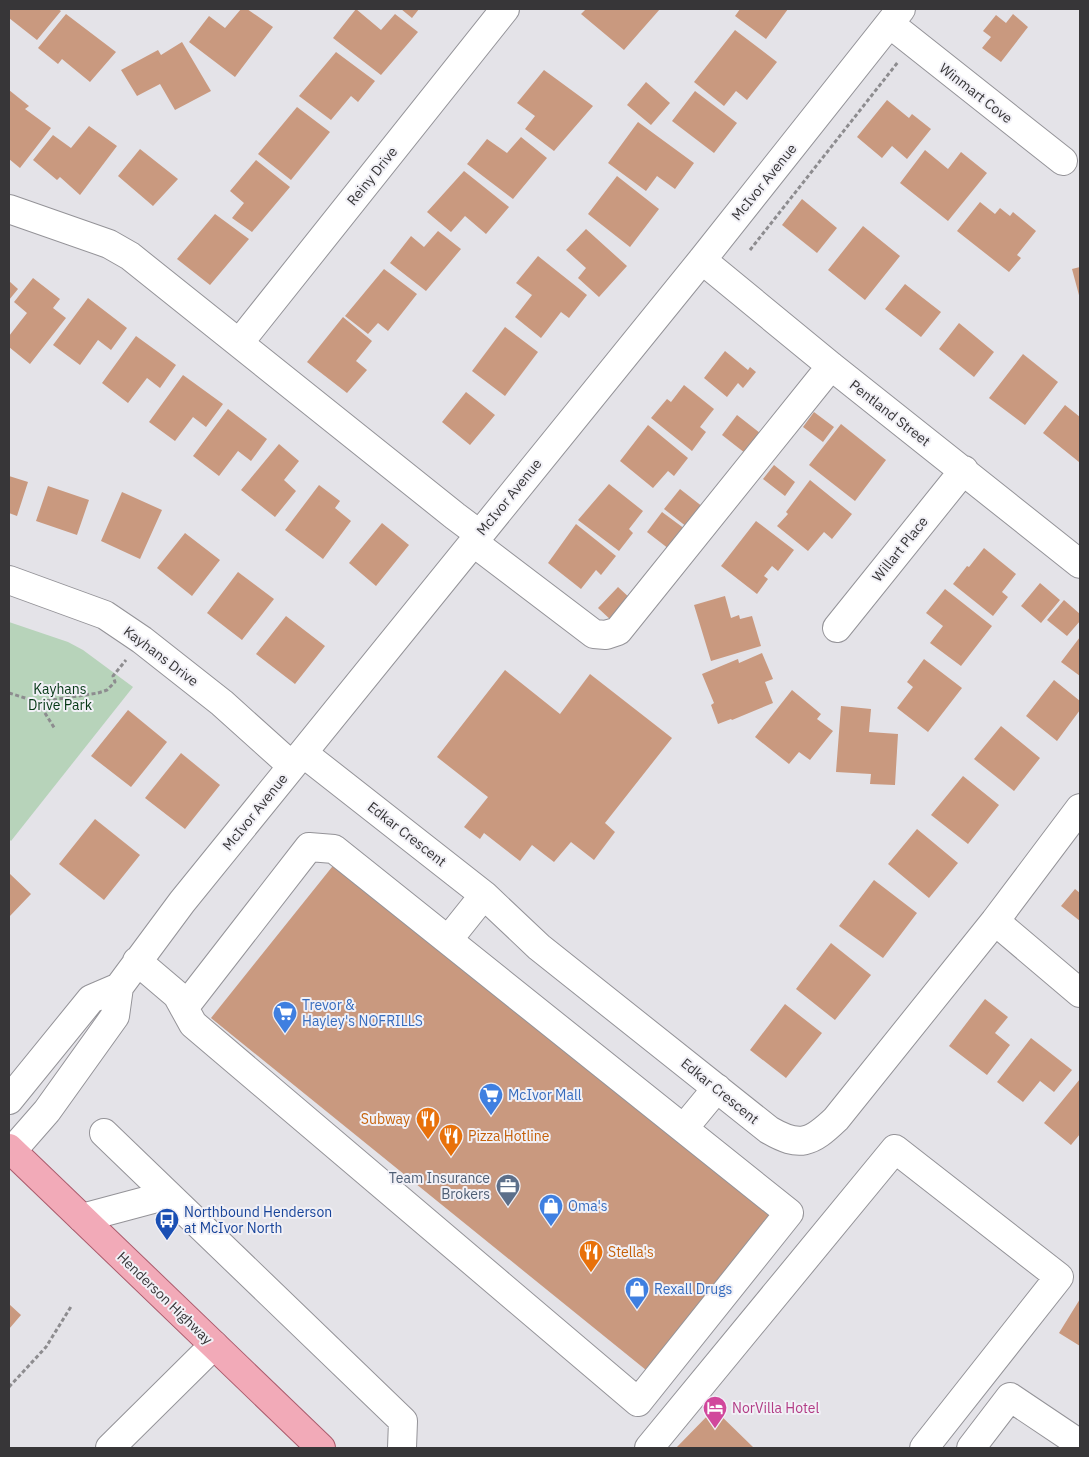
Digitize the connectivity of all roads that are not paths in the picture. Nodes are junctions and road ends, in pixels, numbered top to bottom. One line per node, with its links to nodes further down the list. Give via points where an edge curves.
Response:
1 (505, 9): 6 (street, Reiny Drive)
2 (896, 16): 3 (street, Winmart Cove, via 913,43); 5 (street, McIvor Avenue)
3 (1062, 161)
4 (9, 209): 6 (street, via 109,244 130,256)
5 (702, 260): 7 (street, Pentland Street); 9 (street, McIvor Avenue)
6 (239, 342): 9 (street, via 454,516)
7 (831, 366): 8 (street, Pentland Street); 9 (street, via 618,631 594,634)
8 (964, 470): 10 (street, Pentland Street); 12 (street, Willart Place)
9 (476, 538): 13 (street, McIvor Avenue)
10 (1080, 564)
11 (9, 580): 13 (street, Kayhans Drive, via 105,615)
12 (837, 628)
13 (298, 759): 15 (street, Edkar Crescent); 18 (street, McIvor Avenue)
14 (1080, 808): 16 (street, Edkar Crescent)
15 (484, 895): 17 (street); 22 (street, Edkar Crescent, via 539,947)
16 (995, 921): 20 (street); 22 (street, Edkar Crescent, via 836,1119 822,1132 804,1142 784,1138 769,1130)
17 (448, 940): 21 (street, via 334,849 309,847); 24 (street)
18 (136, 961): 19 (street, McIvor Avenue); 21 (street, via 177,995)
19 (119, 987): 23 (street, via 91,998); 26 (street, McIvor Avenue, via 115,1016 47,1111)
20 (1080, 993)
21 (184, 1008): 24 (street, via 193,1024 638,1402 789,1213)
22 (717, 1088): 24 (street)
23 (9, 1100)
24 (684, 1128)
25 (104, 1134): 27 (street)
26 (11, 1149): 28 (main road, Henderson Highway)
27 (168, 1195): 28 (street); 33 (street, via 403,1421)
28 (82, 1218): 29 (main road, Henderson Highway)
29 (214, 1345): 31 (street); 32 (main road, Henderson Highway)
30 (1080, 1444): 36 (street, via 1010,1397)
31 (110, 1448)
32 (321, 1448)
33 (402, 1448)
34 (649, 1448): 35 (street, via 895,1149 1059,1277)
35 (924, 1448)
36 (971, 1448)

